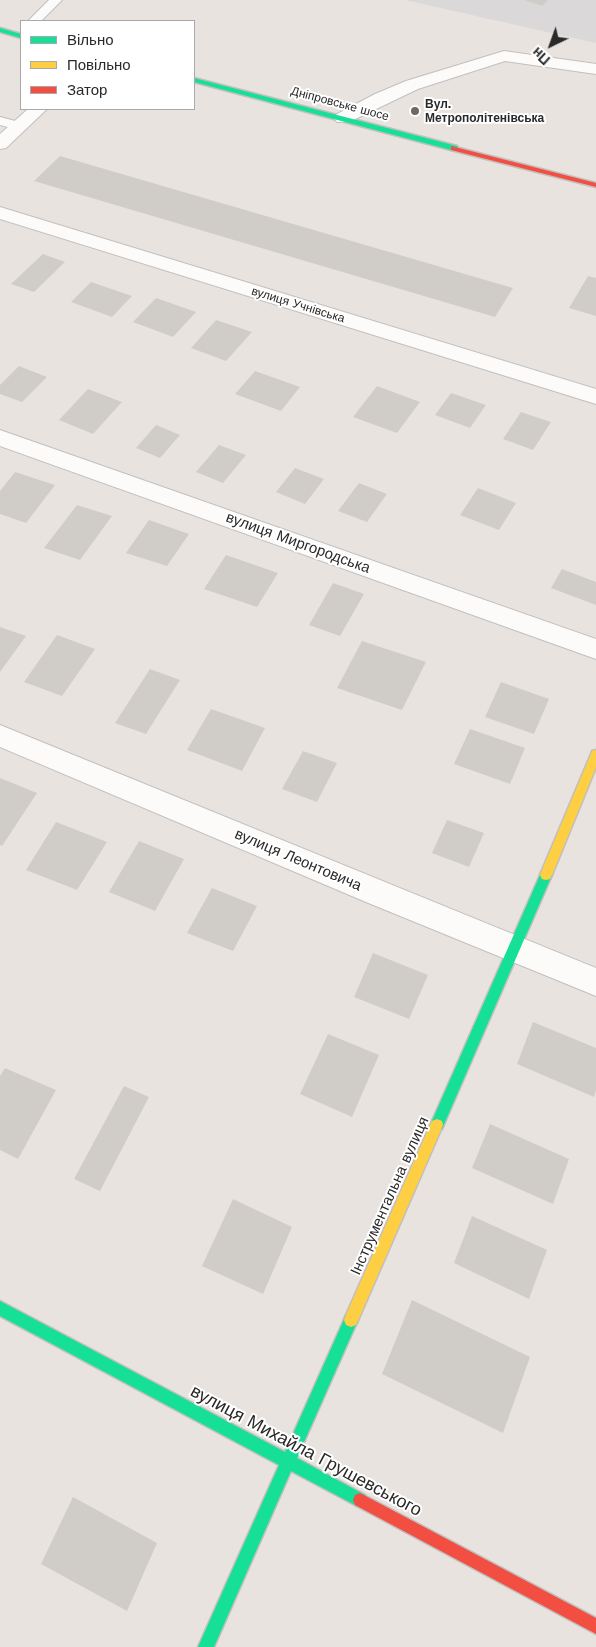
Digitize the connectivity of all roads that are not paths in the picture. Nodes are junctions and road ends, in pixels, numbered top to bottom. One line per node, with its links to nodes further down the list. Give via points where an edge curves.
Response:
1 (56, 0): 2 (lane)
2 (35, 20)
3 (0, 30): 4 (street)
4 (20, 35)
5 (596, 68): 8 (street, via 504,56 412,85)
6 (195, 80): 8 (street, Дніпровське шосе)
7 (37, 110): 10 (street)
8 (343, 118): 12 (street, Дніпровське шосе)
9 (0, 121): 10 (lane)
10 (18, 126): 11 (street)
11 (0, 144)
12 (596, 186)
13 (0, 213): 14 (street, вулиця Учнівська)
14 (596, 397)
15 (0, 438): 16 (street, вулиця Миргородська)
16 (596, 649)
17 (0, 736): 19 (street, вулиця Леонтовича)
18 (596, 754): 19 (street, Інструментальна вулиця)
19 (515, 950): 20 (street, вулиця Леонтовича); 22 (street, Інструментальна вулиця)
20 (596, 982)
21 (0, 1308): 22 (street, вулиця Михайла Грушевського)
22 (290, 1462): 23 (street, вулиця Михайла Грушевського); 24 (street, Інструментальна вулиця)
23 (596, 1626)
24 (206, 1647)

